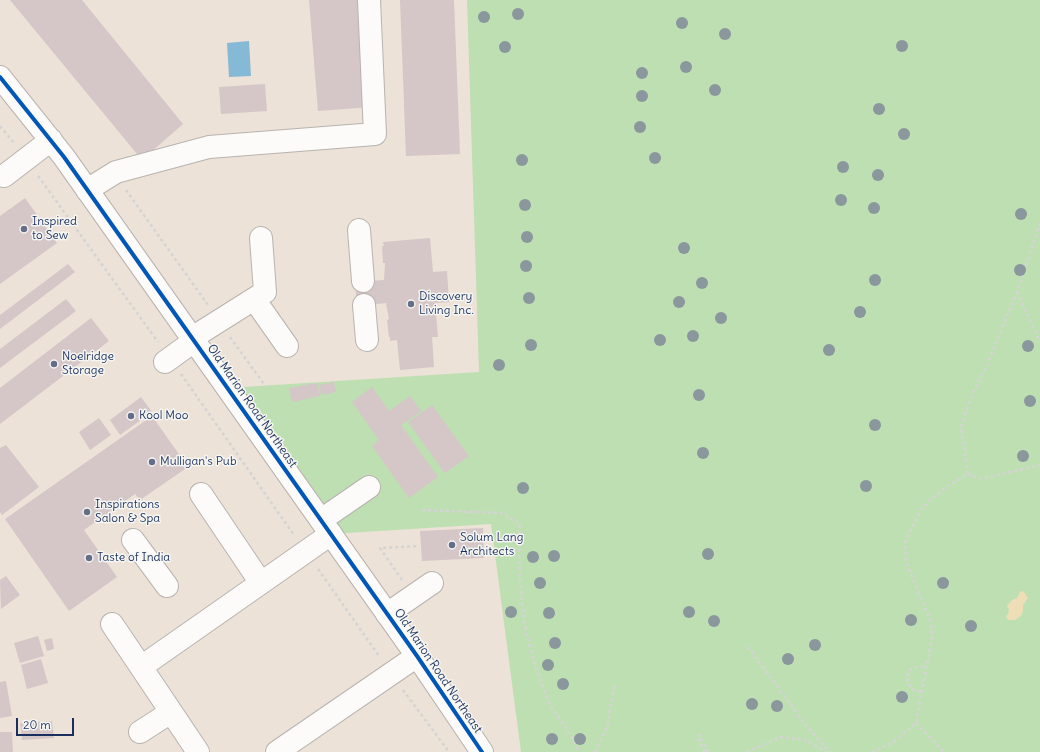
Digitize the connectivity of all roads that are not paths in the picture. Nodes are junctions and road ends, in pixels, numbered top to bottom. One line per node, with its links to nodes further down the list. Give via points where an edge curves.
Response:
1 (370, 0): 5 (main road, via 375,134 209,147 114,173)
2 (0, 77): 3 (main road, Old Marion Road Northeast)
3 (51, 140): 4 (main road); 5 (main road, Old Marion Road Northeast)
4 (4, 176)
5 (87, 190): 11 (main road, Old Marion Road Northeast)
6 (359, 230): 8 (main road)
7 (261, 238): 9 (main road, via 265,292)
8 (362, 282)
9 (254, 299): 11 (main road); 13 (main road)
10 (364, 305): 12 (main road)
11 (193, 340): 14 (main road); 17 (main road, Old Marion Road Northeast)
12 (367, 340)
13 (287, 346)
14 (167, 360)
15 (370, 487): 17 (main road)
16 (201, 494): 19 (main road)
17 (326, 527): 19 (main road, via 306,552); 22 (main road, Old Marion Road Northeast)
18 (133, 540): 21 (main road)
19 (261, 583): 25 (main road)
20 (432, 583): 22 (main road)
21 (167, 586)
22 (387, 614): 24 (main road, Old Marion Road Northeast)
23 (112, 624): 25 (main road)
24 (417, 656): 29 (main road); 30 (main road, Old Marion Road Northeast)
25 (141, 667): 26 (main road)
26 (171, 712): 27 (main road); 28 (main road)
27 (140, 732)
28 (198, 752)
29 (277, 752)
30 (482, 752)

